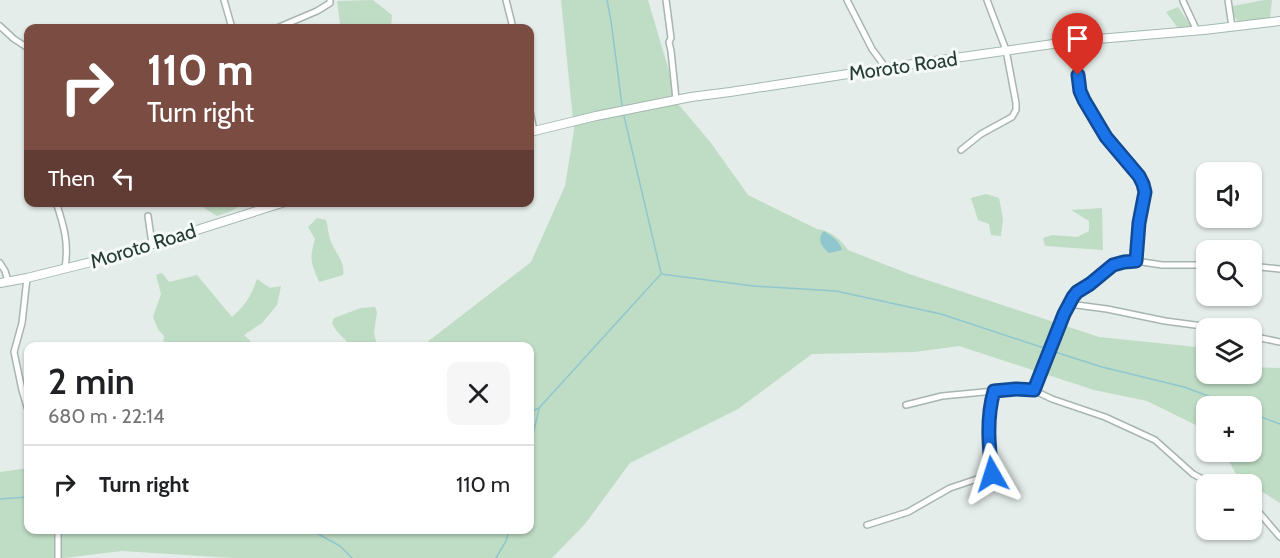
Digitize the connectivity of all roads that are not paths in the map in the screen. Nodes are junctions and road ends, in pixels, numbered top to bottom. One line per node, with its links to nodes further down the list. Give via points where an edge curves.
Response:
1 (224, 0): 10 (street)
2 (330, 0): 11 (street, via 317,11)
3 (506, 0): 12 (street)
4 (666, 0): 20 (street)
5 (847, 0): 19 (street)
6 (987, 0): 18 (street)
7 (1228, 0): 14 (street)
8 (1183, 1): 15 (street)
9 (1280, 21): 14 (main road, Moroto Road)
10 (231, 24)
11 (286, 24)
12 (512, 24)
13 (0, 26): 17 (street)
14 (1232, 27): 15 (main road, Moroto Road)
15 (1197, 31): 16 (main road, Moroto Road)
16 (1074, 41): 18 (main road, Moroto Road); 28 (street, via 1084,100 1106,137 1143,184)
17 (24, 45)
18 (1006, 50): 19 (main road, Moroto Road); 22 (street, via 1015,113)
19 (886, 68): 20 (main road, Moroto Road)
20 (676, 99): 21 (main road, Moroto Road)
21 (534, 131)
22 (961, 150)
23 (58, 207): 32 (street, via 67,245)
24 (268, 207): 25 (main road, Moroto Road)
25 (264, 208): 27 (main road, Moroto Road)
26 (148, 216): 27 (street)
27 (152, 244): 32 (main road, Moroto Road)
28 (1136, 261): 30 (street); 36 (street, via 1113,265 1077,292)
29 (0, 263): 35 (street, via 5,271)
30 (1196, 265)
31 (1262, 267): 33 (street)
32 (65, 268): 34 (main road, Moroto Road)
33 (1280, 269)
34 (27, 278): 35 (main road, Moroto Road); 42 (street, via 14,352)
35 (4, 282)
36 (1069, 304): 37 (street); 40 (street)
37 (1196, 325)
38 (1262, 338): 39 (street)
39 (1280, 342)
40 (1034, 390): 41 (street); 44 (street, via 1155,440)
41 (994, 391): 43 (street, via 942,396); 46 (street, via 988,423 992,474 950,488 908,512)
42 (24, 397)
43 (906, 405)
44 (1196, 476)
45 (1262, 516): 48 (street)
46 (867, 525)
47 (58, 534): 49 (street)
48 (1280, 537)
49 (58, 558)

